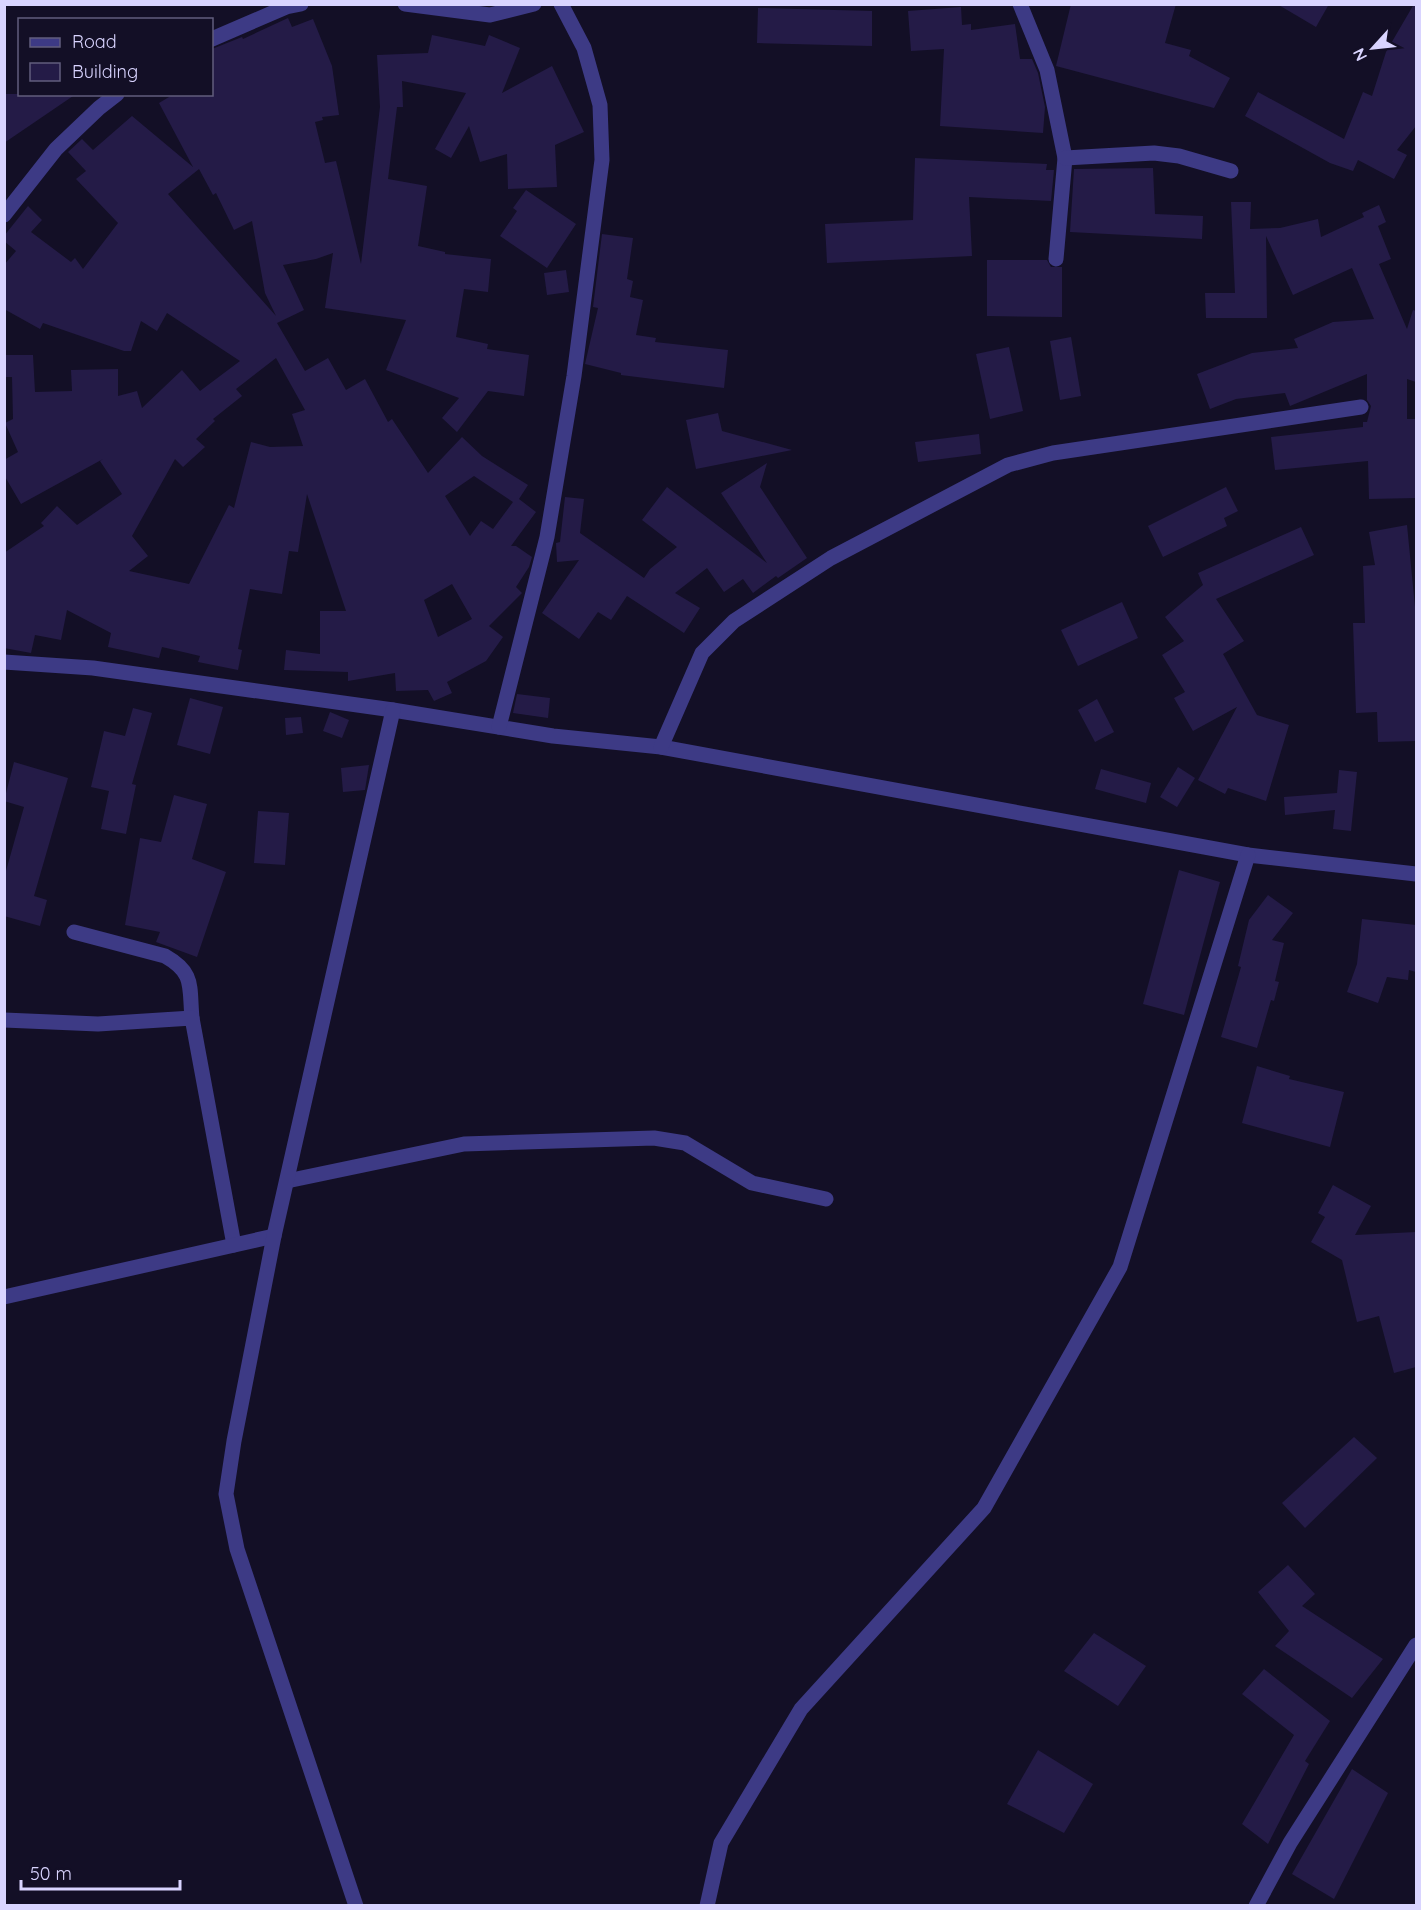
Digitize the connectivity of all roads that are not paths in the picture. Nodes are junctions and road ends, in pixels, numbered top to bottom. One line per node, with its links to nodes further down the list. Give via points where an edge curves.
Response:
1 (301, 4): 6 (street)
2 (405, 4): 3 (street, via 490,15)
3 (534, 4)
4 (561, 4): 15 (street, via 584,48 597,93 602,160 574,376 547,537)
5 (1020, 4): 8 (street, via 1047,70)
6 (213, 39)
7 (114, 96): 10 (street, via 56,149)
8 (1065, 158): 9 (street, via 1154,153); 11 (street)
9 (1231, 171)
10 (5, 211)
11 (1056, 258)
12 (1360, 407): 16 (street, via 1053,453 1008,465 831,558 734,621 702,654)
13 (4, 662): 14 (street, via 93,668)
14 (393, 710): 15 (street); 22 (street)
15 (499, 727): 16 (street)
16 (661, 747): 17 (street)
17 (1248, 855): 18 (street); 29 (street, via 1120,1268 984,1508 801,1709 721,1843)
18 (1416, 874)
19 (74, 932): 20 (street, via 178,963 188,973)
20 (192, 1018): 21 (street, via 98,1024); 25 (street)
21 (4, 1020)
22 (287, 1181): 23 (street, via 465,1144 654,1138 685,1143 752,1183); 24 (street)
23 (826, 1199)
24 (274, 1236): 25 (street); 28 (street, via 226,1494 237,1549)
25 (234, 1245): 26 (street)
26 (4, 1297)
27 (1416, 1645): 30 (street, via 1290,1843)
28 (356, 1905)
29 (707, 1905)
30 (1256, 1905)

